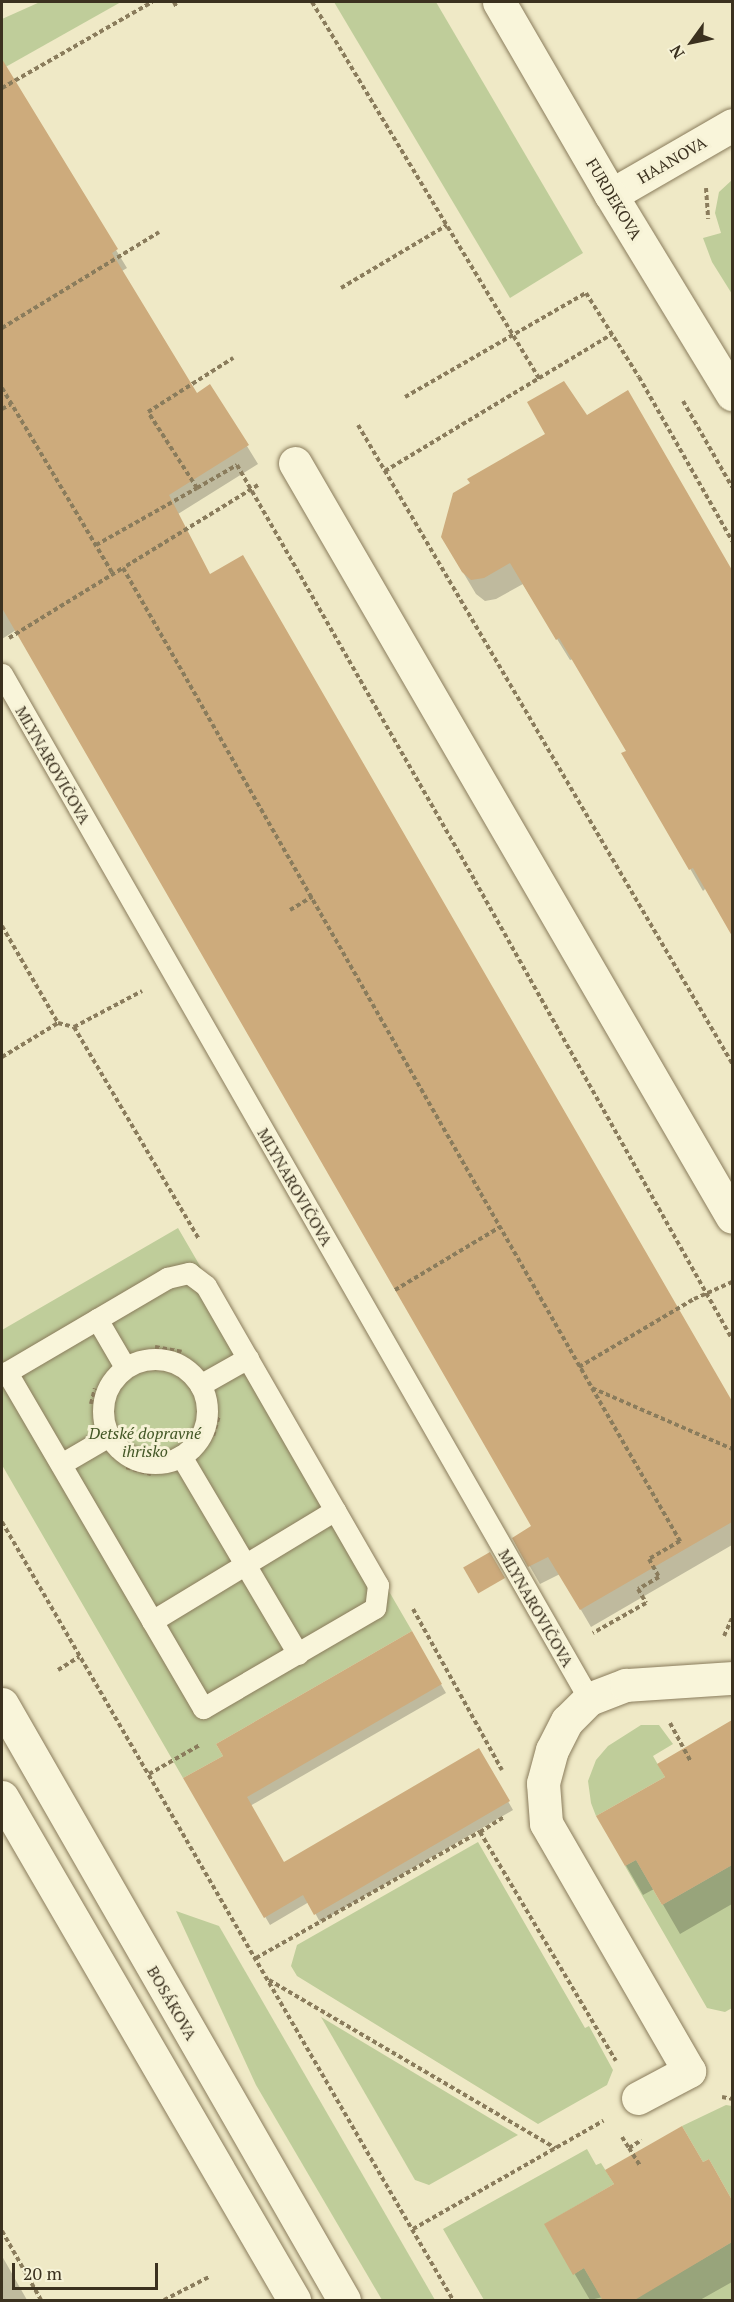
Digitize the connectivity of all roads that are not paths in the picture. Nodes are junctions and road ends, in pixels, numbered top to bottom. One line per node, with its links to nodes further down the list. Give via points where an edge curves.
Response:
1 (499, 2): 3 (street, FURDEKOVA)
2 (732, 125): 3 (street, HAANOVA)
3 (611, 195): 4 (street, FURDEKOVA)
4 (732, 394)
5 (295, 463): 7 (street)
6 (2, 674): 20 (lane, MLYNAROVIČOVA)
7 (732, 1214)
8 (106, 1314): 9 (lane, via 167,1278 189,1274 206,1286); 10 (lane); 14 (lane, via 7,1372)
9 (245, 1353): 11 (lane); 15 (lane)
10 (125, 1367): 11 (lane, via 158,1358 175,1362 190,1372); 12 (lane, via 114,1378 102,1406)
11 (200, 1386): 13 (lane, via 206,1400 205,1424 194,1446)
12 (109, 1436): 13 (lane, via 119,1449 141,1460 166,1461); 14 (lane)
13 (181, 1456): 16 (lane)
14 (61, 1464): 17 (lane)
15 (335, 1510): 16 (lane); 18 (lane, via 378,1585 375,1608)
16 (245, 1564): 17 (lane); 18 (lane)
17 (152, 1621): 18 (lane, via 202,1708)
18 (297, 1654)
19 (732, 1678): 20 (street, via 626,1685)
20 (589, 1699): 23 (street, via 567,1721 552,1750 543,1783 546,1822 689,2071)
21 (2, 1704): 25 (street, BOSÁKOVA)
22 (2, 1797): 24 (street)
23 (638, 2098)
24 (294, 2301)
25 (344, 2301)

